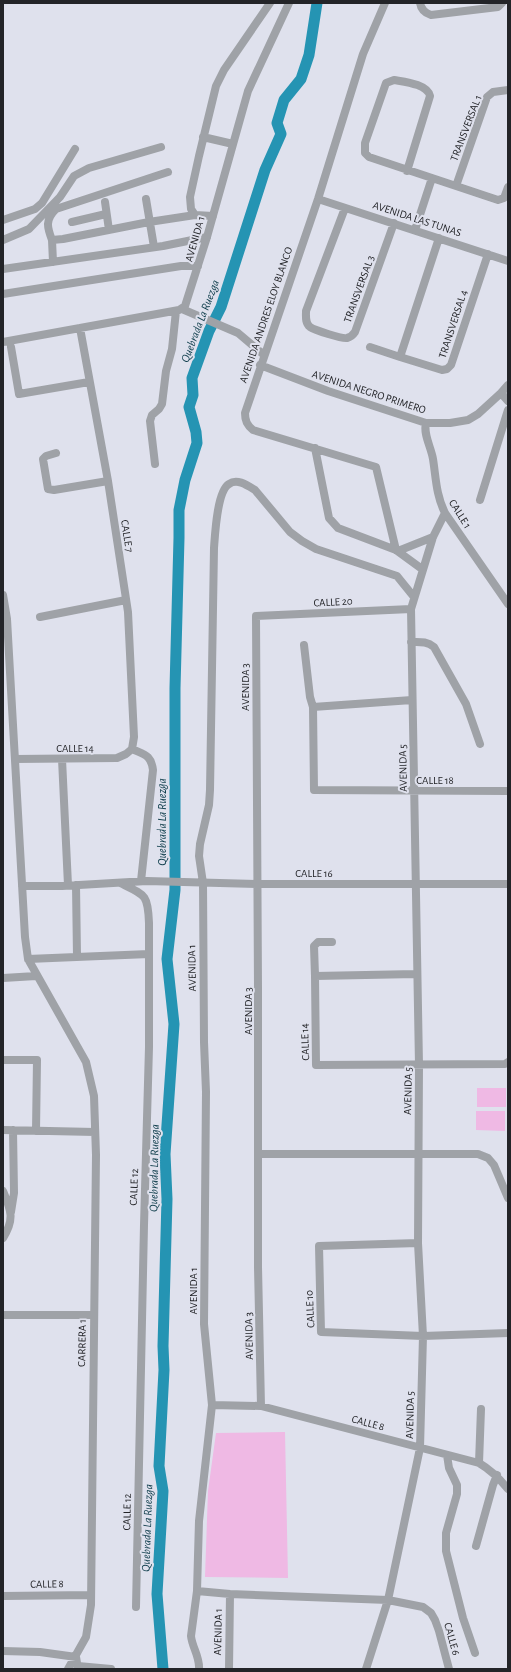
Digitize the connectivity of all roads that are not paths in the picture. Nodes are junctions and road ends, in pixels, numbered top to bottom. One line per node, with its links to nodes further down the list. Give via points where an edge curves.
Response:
1 (270, 3): 7 (street, via 220,77)
2 (289, 3): 8 (street, AVENIDA 1, via 248,91)
3 (385, 3): 18 (street, AVENIDA ANDRES ELOY BLANCO, via 364,54)
4 (420, 3): 5 (street, via 424,11 431,15 498,7)
5 (502, 3)
6 (508, 90): 14 (street, TRANSVERSAL 1, via 493,92 487,97)
7 (203, 137): 8 (street); 23 (street, via 190,197 191,209)
8 (233, 144): 24 (street, AVENIDA 1)
9 (161, 147): 20 (street, via 89,168 74,176)
10 (75, 149): 16 (street)
11 (407, 170): 11 (street, via 369,157 364,148 386,84 390,80 424,88 429,91 430,96); 13 (street)
12 (168, 172): 20 (street)
13 (432, 178): 14 (street); 30 (street)
14 (456, 186): 15 (street, via 498,200 504,198)
15 (508, 187)
16 (46, 198): 20 (street); 25 (street, via 35,209)
17 (146, 199): 27 (street)
18 (318, 199): 21 (street, AVENIDA LAS TUNAS); 47 (street, AVENIDA ANDRES ELOY BLANCO)
19 (105, 202): 22 (street)
20 (54, 206): 33 (street, via 29,229); 34 (street, via 47,229)
21 (345, 208): 28 (street, AVENIDA LAS TUNAS); 28 (street, TRANSVERSAL 3, via 306,312 310,327 341,338 351,336 355,332)
22 (106, 214): 26 (street); 29 (street)
23 (195, 215): 24 (street); 27 (street)
24 (213, 216): 31 (street, AVENIDA 1)
25 (3, 220)
26 (72, 222)
27 (150, 222): 29 (street); 35 (street)
28 (394, 223): 30 (street, AVENIDA LAS TUNAS)
29 (108, 230): 34 (street)
30 (415, 230): 32 (street, AVENIDA LAS TUNAS)
31 (207, 237): 35 (street); 39 (street, AVENIDA 1)
32 (439, 238): 36 (street, AVENIDA LAS TUNAS); 48 (street)
33 (3, 240)
34 (52, 240): 38 (street)
35 (154, 247): 38 (street)
36 (488, 254): 37 (street, AVENIDA LAS TUNAS); 48 (street, TRANSVERSAL 4, via 451,365 447,370)
37 (508, 261)
38 (54, 262): 40 (street)
39 (198, 266): 41 (street, via 181,266); 42 (street, AVENIDA 1, via 187,302)
40 (3, 269)
41 (3, 294)
42 (179, 310): 43 (street); 47 (street, via 233,330 246,337); 57 (street, AVENIDA 1, via 162,404 150,421)
43 (80, 328): 44 (street); 50 (street, CALLE 7)
44 (3, 342)
45 (11, 347): 50 (street, via 19,394)
46 (370, 347): 48 (street)
47 (264, 355): 49 (street, AVENIDA ANDRES ELOY BLANCO)
48 (400, 357)
49 (260, 365): 54 (street, AVENIDA NEGRO PRIMERO, via 328,391); 55 (street, AVENIDA ANDRES ELOY BLANCO, via 245,413 249,427)
50 (89, 382): 58 (street, CALLE 7)
51 (508, 385): 52 (street, AVENIDA NEGRO PRIMERO)
52 (506, 397): 54 (street, AVENIDA NEGRO PRIMERO, via 468,420 450,423)
53 (508, 410): 59 (street)
54 (426, 422): 60 (street, CALLE 1, via 424,428 433,459 439,501)
55 (315, 448): 62 (street, via 329,518 338,528); 62 (street, AVENIDA ANDRES ELOY BLANCO, via 376,468)
56 (56, 453): 58 (street, via 43,459 48,489)
57 (154, 464)
58 (108, 481): 66 (street, CALLE 7)
59 (480, 500)
60 (445, 513): 61 (street, AVENIDA 5); 67 (street, CALLE 1)
61 (432, 537): 62 (street); 63 (street, AVENIDA 5)
62 (397, 551): 63 (street)
63 (422, 569): 65 (street, AVENIDA 5)
64 (3, 595): 69 (street)
65 (414, 597): 68 (street, AVENIDA 5); 83 (street, AVENIDA 1, via 397,576 316,549 302,541 290,532 255,490 236,482 224,488 214,548 210,790 200,844)
66 (126, 600): 71 (street); 77 (street, CALLE 7, via 133,691)
67 (508, 604)
68 (411, 609): 70 (street, CALLE 20); 72 (street, AVENIDA 5)
69 (4, 612): 78 (street)
70 (256, 616): 86 (street, AVENIDA 3)
71 (40, 617)
72 (411, 642): 74 (street, AVENIDA 5); 76 (street, via 425,642 434,647 470,712)
73 (304, 645): 75 (street)
74 (412, 700): 75 (street); 81 (street, AVENIDA 5)
75 (313, 706): 81 (street, CALLE 18, via 314,790)
76 (480, 744)
77 (132, 749): 79 (street, CALLE 14, via 117,758); 82 (street, via 148,756 153,770)
78 (15, 759): 79 (street, CALLE 14); 90 (street)
79 (62, 759): 88 (street)
80 (508, 790): 81 (street, CALLE 18)
81 (414, 791): 85 (street, AVENIDA 5)
82 (144, 881): 83 (street, CALLE 16); 84 (street, CALLE 16)
83 (199, 882): 86 (street, CALLE 16); 117 (street, AVENIDA 1, via 206,1092 204,1309)
84 (120, 883): 89 (street); 92 (street, CALLE 12, via 144,896 148,904)
85 (416, 883): 86 (street, CALLE 16); 87 (street, CALLE 16); 95 (street, AVENIDA 5)
86 (257, 884): 106 (street, AVENIDA 3)
87 (508, 884)
88 (68, 885): 89 (street); 90 (street)
89 (76, 885): 93 (street)
90 (22, 886): 94 (street)
91 (332, 942): 97 (street, via 318,942 314,946)
92 (149, 954): 93 (street); 131 (street, CALLE 12, via 150,1048)
93 (77, 957): 94 (street)
94 (28, 959): 96 (street)
95 (416, 974): 97 (street); 101 (street, AVENIDA 5)
96 (36, 976): 98 (street); 105 (street, CARRERA 1, via 86,1062 94,1096)
97 (315, 976): 101 (street, CALLE 14, via 316,1065)
98 (3, 978)
99 (3, 1060): 104 (street, via 37,1060)
100 (508, 1062): 101 (street, CALLE 14)
101 (419, 1065): 107 (street, AVENIDA 5)
102 (3, 1130): 103 (street)
103 (13, 1130): 104 (street); 110 (street)
104 (36, 1131): 105 (street)
105 (95, 1132): 114 (street, CARRERA 1)
106 (259, 1154): 107 (street); 118 (street, AVENIDA 3)
107 (418, 1155): 109 (street, via 478,1154 488,1158 494,1165); 112 (street, AVENIDA 5)
108 (3, 1191): 110 (street)
109 (508, 1198)
110 (12, 1212): 111 (street)
111 (3, 1238)
112 (418, 1243): 116 (street, AVENIDA 5); 116 (street, CALLE 10, via 319,1246 321,1332)
113 (3, 1315): 114 (street)
114 (94, 1315): 128 (street, CARRERA 1)
115 (508, 1333): 116 (street, CALLE 10)
116 (423, 1336): 120 (street, AVENIDA 5)
117 (212, 1405): 118 (street, CALLE 8); 126 (street, AVENIDA 1, via 199,1522)
118 (261, 1406): 120 (street, CALLE 8)
119 (480, 1409): 122 (street)
120 (420, 1448): 121 (street, CALLE 8); 130 (street, AVENIDA 5)
121 (447, 1455): 122 (street, CALLE 8); 133 (street, via 449,1468 457,1485 457,1494 446,1533 446,1551)
122 (479, 1464): 123 (street, CALLE 8)
123 (497, 1475): 124 (street, CALLE 8); 125 (street)
124 (508, 1488)
125 (476, 1546)
126 (197, 1591): 127 (street, AVENIDA 1); 138 (street, via 191,1636 198,1655)
127 (230, 1594): 130 (street); 139 (street, AVENIDA 1)
128 (91, 1595): 129 (street, CALLE 8); 134 (street, CARRERA 1, via 86,1637)
129 (3, 1596)
130 (388, 1600): 140 (street, AVENIDA 5); 141 (street, CALLE 6, via 423,1608 431,1613 439,1631)
131 (136, 1607)
132 (3, 1651): 134 (street, via 40,1652)
133 (475, 1653)
134 (76, 1657): 135 (street); 136 (street, CARRERA 1)
135 (78, 1668): 137 (street)
136 (68, 1669)
137 (111, 1669)
138 (199, 1669)
139 (229, 1669)
140 (366, 1669)
141 (449, 1669)

